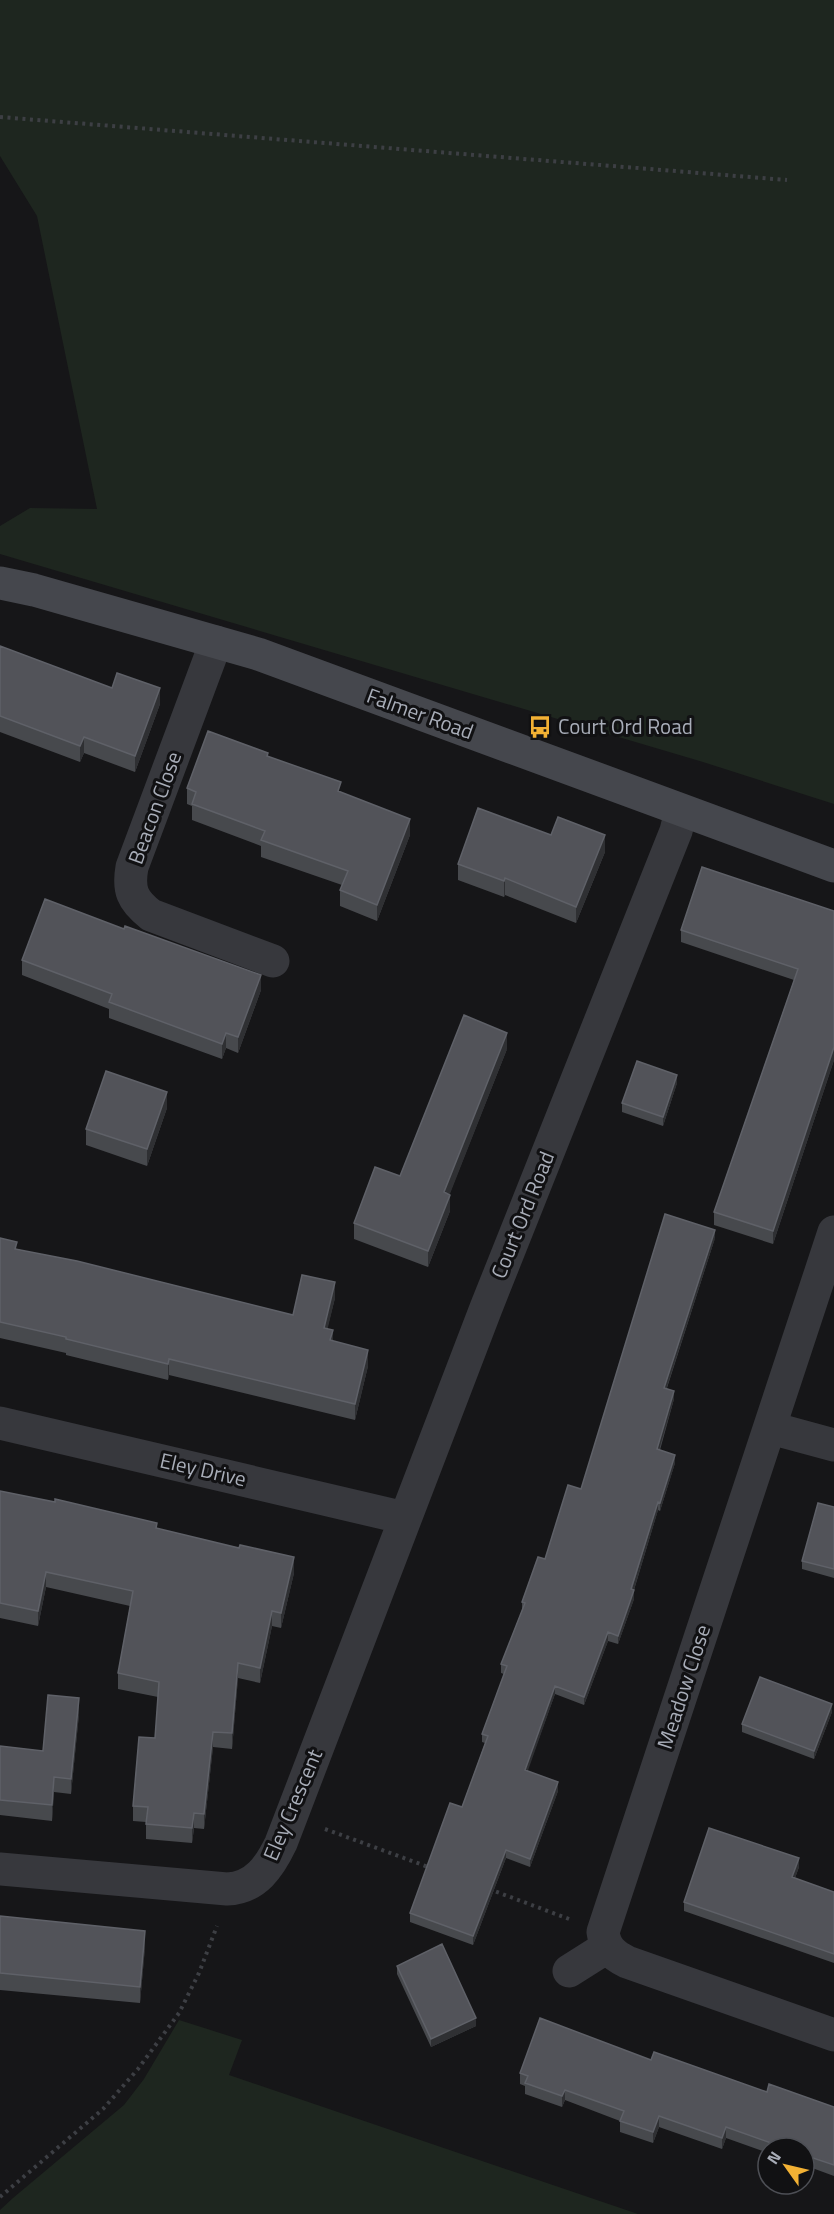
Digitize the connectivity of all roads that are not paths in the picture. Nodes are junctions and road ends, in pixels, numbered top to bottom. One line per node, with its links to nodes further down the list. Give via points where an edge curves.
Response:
1 (0, 583): 2 (main road, Falmer Road)
2 (216, 642): 3 (main road, Falmer Road, via 258,654); 5 (street, Beacon Close, via 132,867 130,882 139,906 151,915)
3 (681, 811): 4 (main road, Falmer Road); 10 (street, Court Ord Road)
4 (834, 866)
5 (273, 961)
6 (834, 1232): 8 (street, Meadow Close)
7 (0, 1423): 10 (street, Eley Drive)
8 (771, 1428): 9 (street); 12 (street, Meadow Close)
9 (834, 1445)
10 (405, 1518): 11 (street, Eley Crescent, via 291,1817 264,1871 244,1885 219,1889)
11 (0, 1869)
12 (605, 1940): 13 (street); 14 (street, via 617,1957 627,1962)
13 (569, 1971)
14 (834, 2035)

